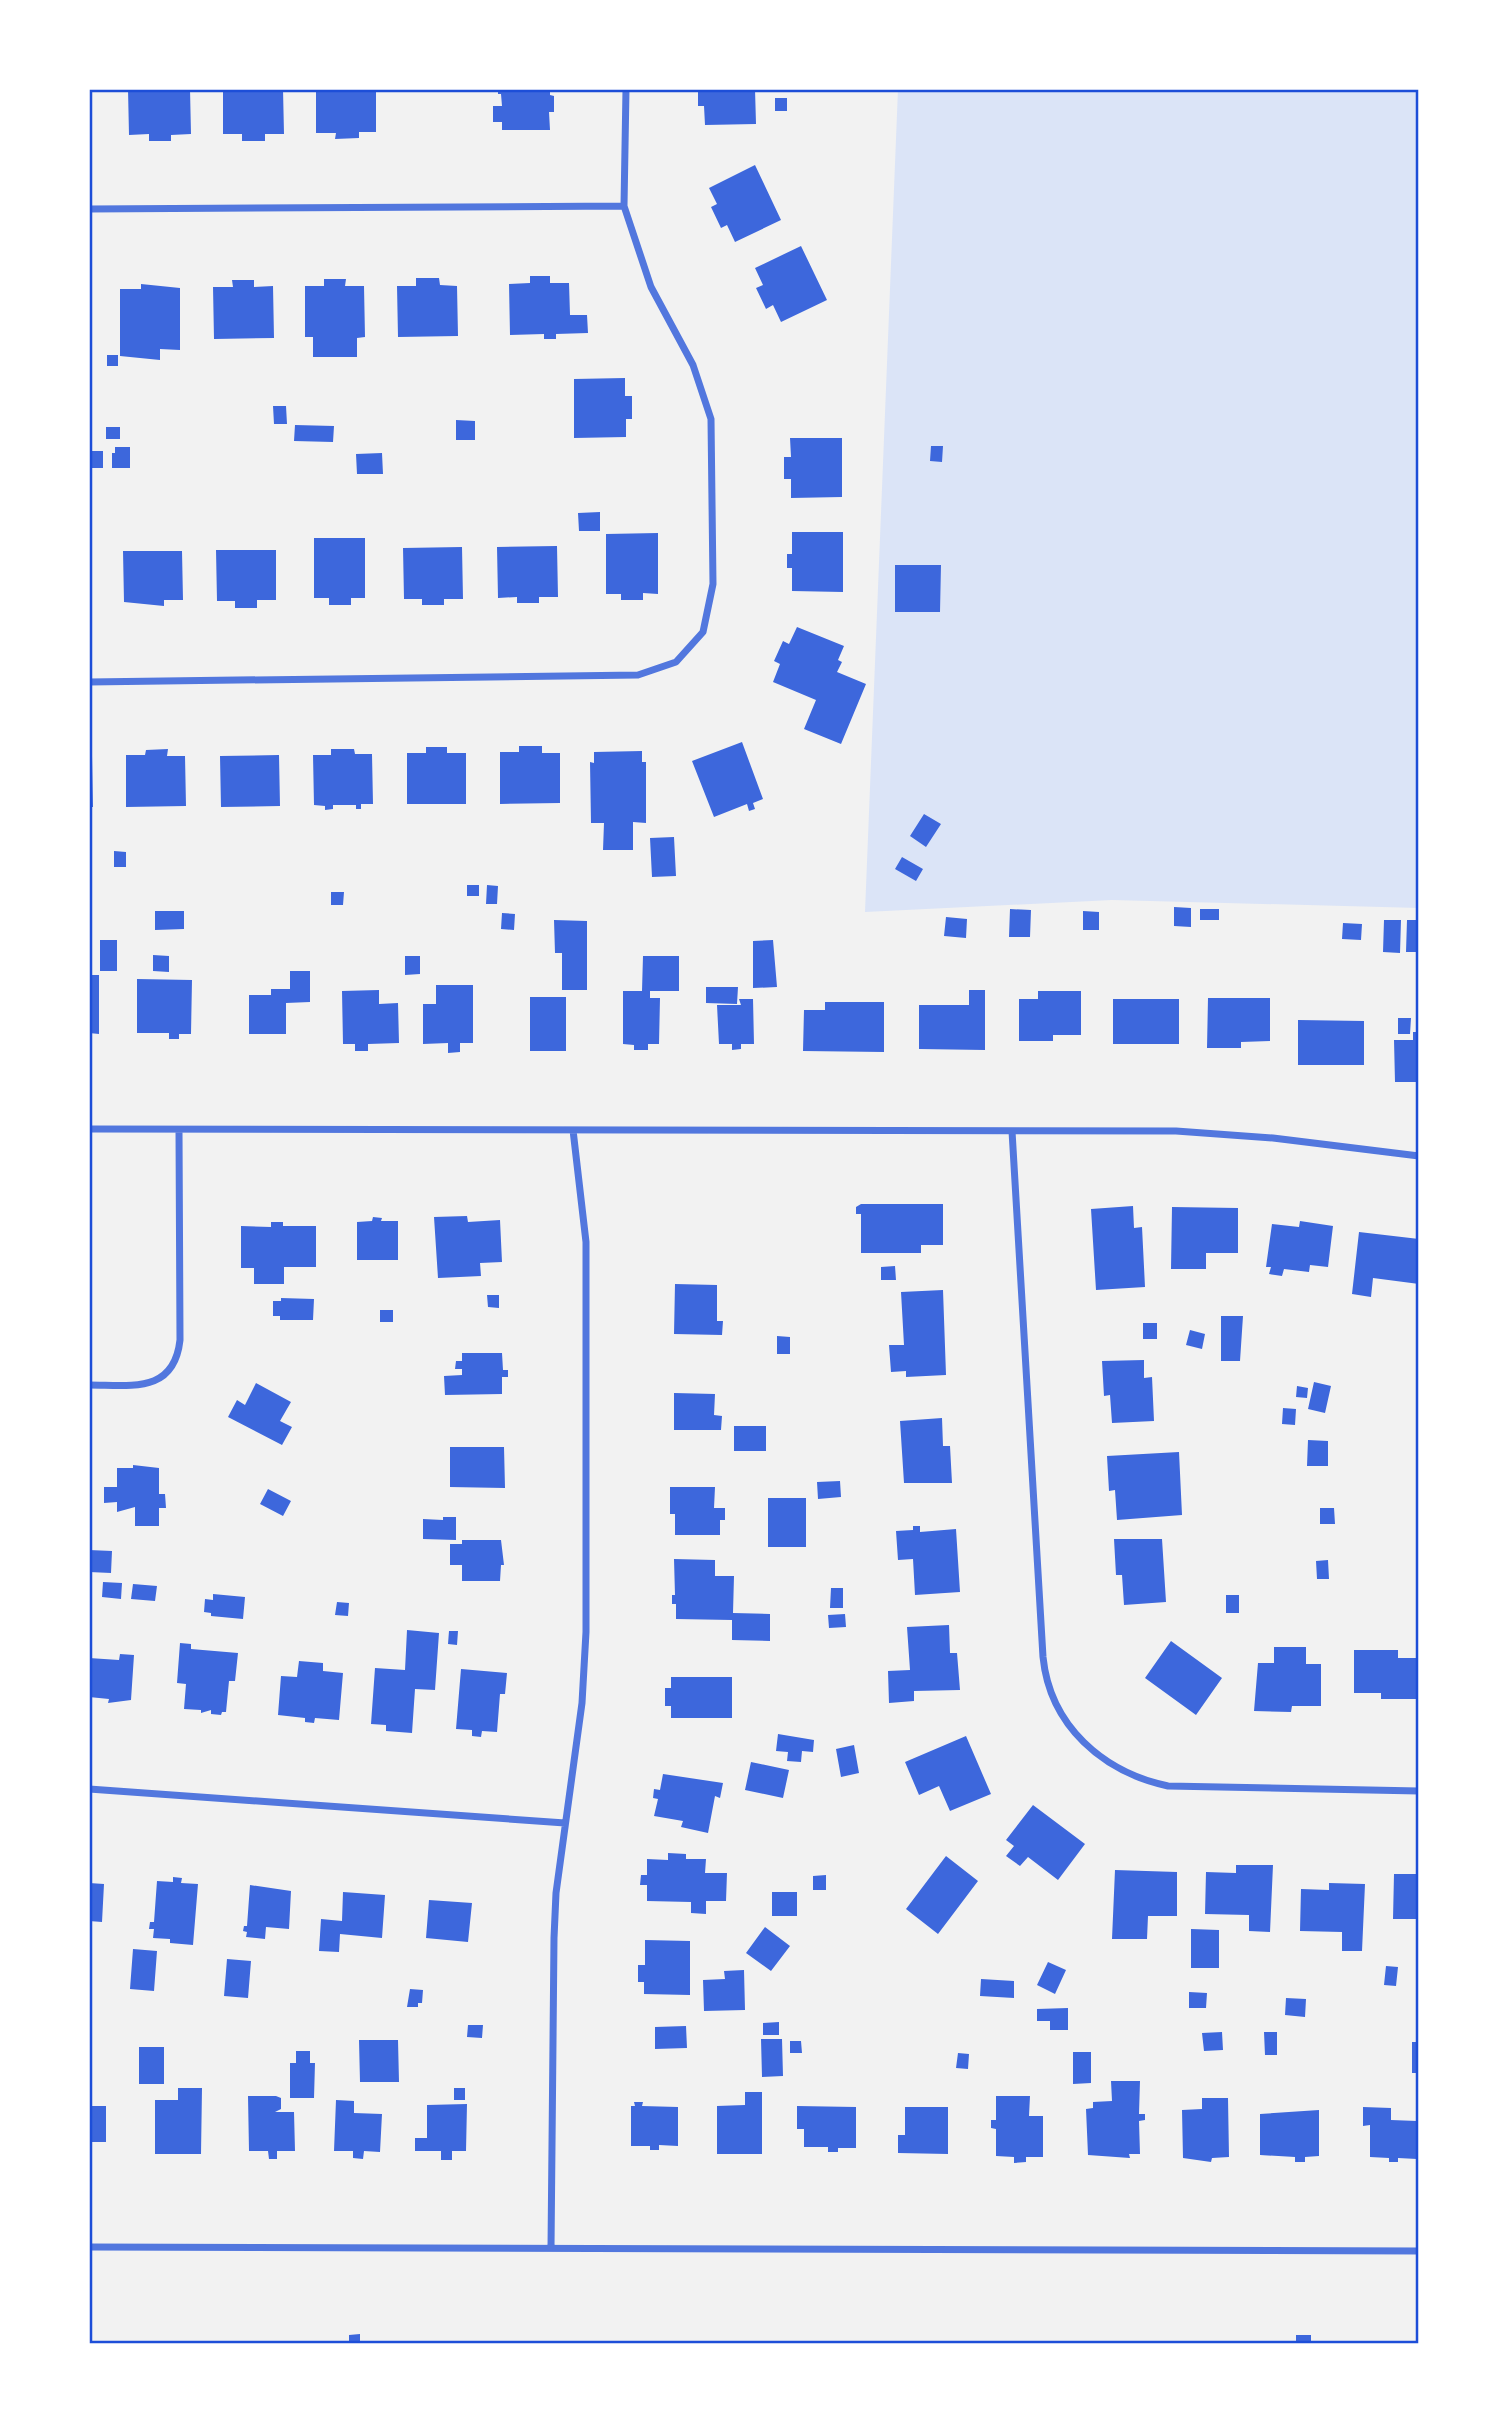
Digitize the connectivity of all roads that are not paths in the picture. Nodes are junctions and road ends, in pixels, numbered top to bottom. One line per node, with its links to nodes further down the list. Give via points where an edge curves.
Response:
1 (626, 89): 2 (street)
2 (624, 206): 3 (street); 4 (street, via 651,287 693,365 710,419 713,584 703,632 676,662 638,675)
3 (89, 209)
4 (89, 682)
5 (89, 1129): 6 (street)
6 (179, 1130): 7 (street); 10 (street, via 177,1357 166,1375 148,1384)
7 (573, 1130): 8 (street); 13 (street, via 586,1242 586,1632 582,1703)
8 (1012, 1131): 9 (street, via 1205,1132); 12 (street, via 1042,1657 1061,1714 1104,1761 1127,1774 1168,1786)
9 (1419, 1156)
10 (89, 1385)
11 (89, 1789): 13 (street)
12 (1419, 1791)
13 (565, 1823): 15 (street, via 554,1938)
14 (89, 2247): 15 (street)
15 (551, 2248): 16 (street)
16 (1419, 2251)

